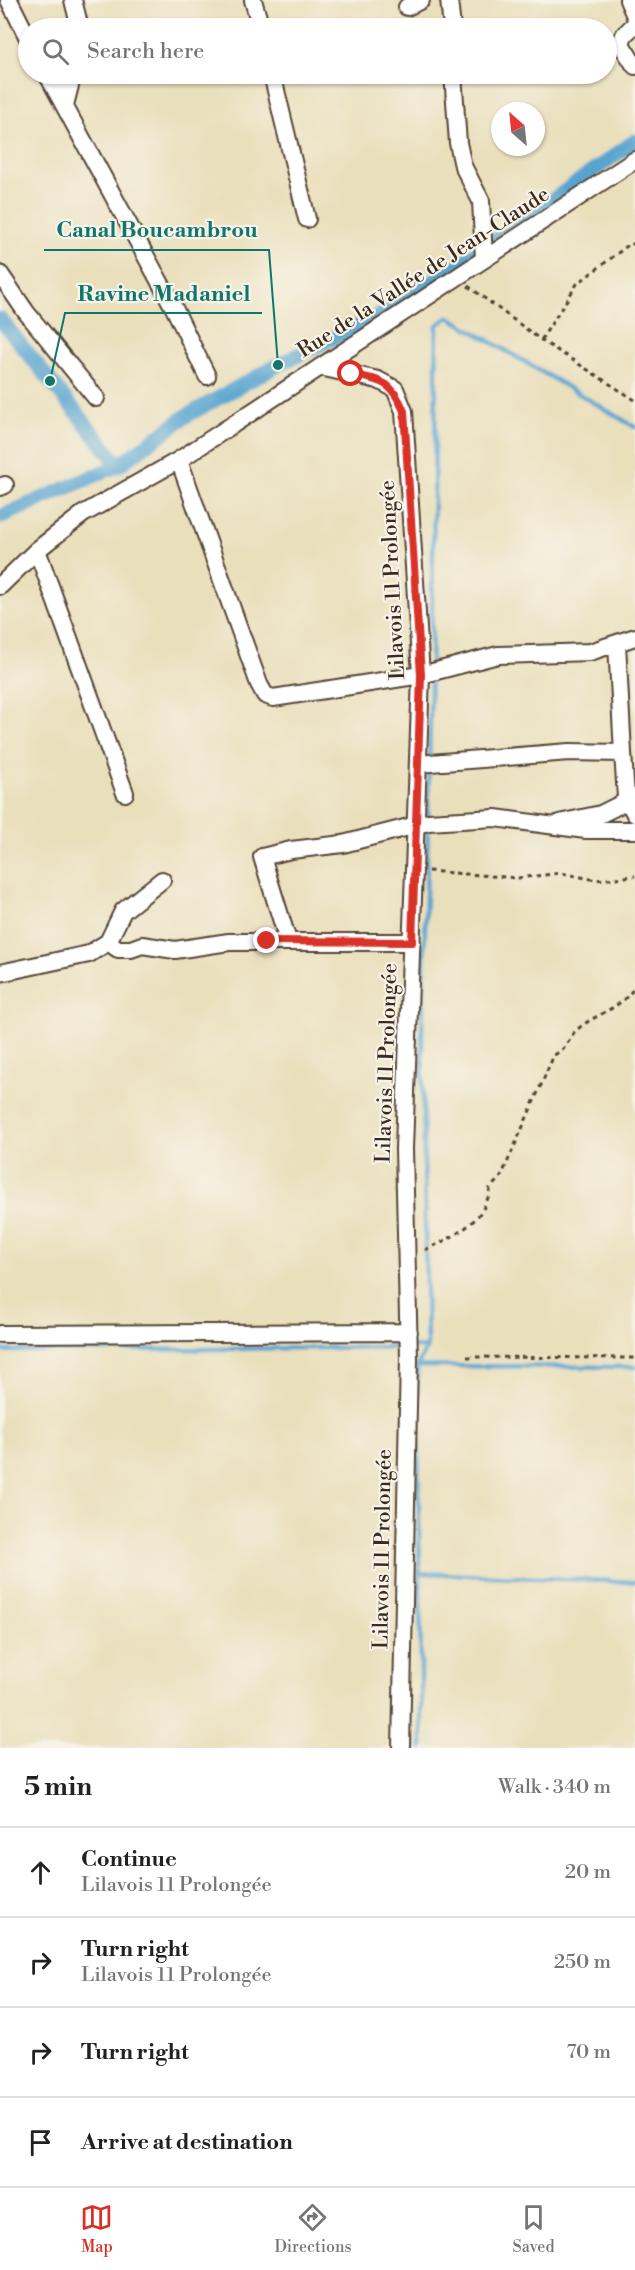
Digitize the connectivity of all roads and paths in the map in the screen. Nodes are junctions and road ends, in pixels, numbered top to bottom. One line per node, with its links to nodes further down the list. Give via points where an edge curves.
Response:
1 (74, 0): 8 (street)
2 (253, 0): 9 (street)
3 (448, 0): 10 (street)
4 (628, 0): 6 (street)
5 (12, 2): 7 (street)
6 (635, 16)
7 (19, 18)
8 (78, 18)
9 (258, 18)
10 (451, 18)
11 (635, 24): 12 (street, via 621,44)
12 (635, 66)
13 (53, 84): 17 (street)
14 (70, 84): 17 (street)
15 (274, 84): 19 (street)
16 (454, 84): 21 (street, via 463,166 481,201)
17 (65, 105): 26 (street)
18 (635, 160): 21 (street, Rue de la Vallée de Jean-Claude)
19 (307, 219)
20 (635, 245): 24 (path, via 631,243 577,284)
21 (484, 259): 23 (street, Rue de la Vallée de Jean-Claude)
22 (0, 274): 27 (street)
23 (456, 277): 24 (path); 25 (street, Rue de la Vallée de Jean-Claude)
24 (541, 340): 28 (path)
25 (320, 367): 29 (street, Rue de la Vallée de Jean-Claude); 34 (street, Lilavois 11 Prolongée, via 378,380 395,389 404,411)
26 (207, 376)
27 (96, 398)
28 (635, 400)
29 (179, 460): 30 (street, Rue de la Vallée de Jean-Claude, via 83,514); 34 (street, via 265,695 273,698)
30 (37, 550): 31 (street, Rue de la Vallée de Jean-Claude); 37 (street)
31 (0, 586)
32 (635, 637): 33 (street)
33 (617, 644): 34 (street, via 590,652 498,655); 35 (street)
34 (421, 675): 36 (street, Lilavois 11 Prolongée)
35 (623, 753): 36 (street, via 569,752); 38 (street)
36 (418, 764): 39 (street, Lilavois 11 Prolongée)
37 (125, 793)
38 (633, 804): 40 (street)
39 (416, 825): 40 (street, via 495,818); 42 (street, Lilavois 11 Prolongée); 45 (street, via 343,844 262,857)
40 (546, 825): 41 (street)
41 (635, 830)
42 (414, 871): 43 (path, via 518,878 561,873 596,880); 47 (street, Lilavois 11 Prolongée)
43 (635, 876)
44 (162, 880): 46 (street, via 123,911)
45 (288, 941): 46 (street, via 229,942 175,950 142,945 131,950 118,949); 47 (street)
46 (108, 942): 48 (street, via 89,954)
47 (412, 942): 51 (street, Lilavois 11 Prolongée, via 404,1149)
48 (0, 973)
49 (635, 986): 50 (path, via 623,1001 577,1029 566,1048 554,1055 501,1177 490,1188 488,1201 476,1219 456,1236)
50 (425, 1250)
51 (409, 1332): 52 (street); 55 (street, Lilavois 11 Prolongée)
52 (0, 1334)
53 (467, 1357): 54 (path)
54 (635, 1358)
55 (401, 1748)

